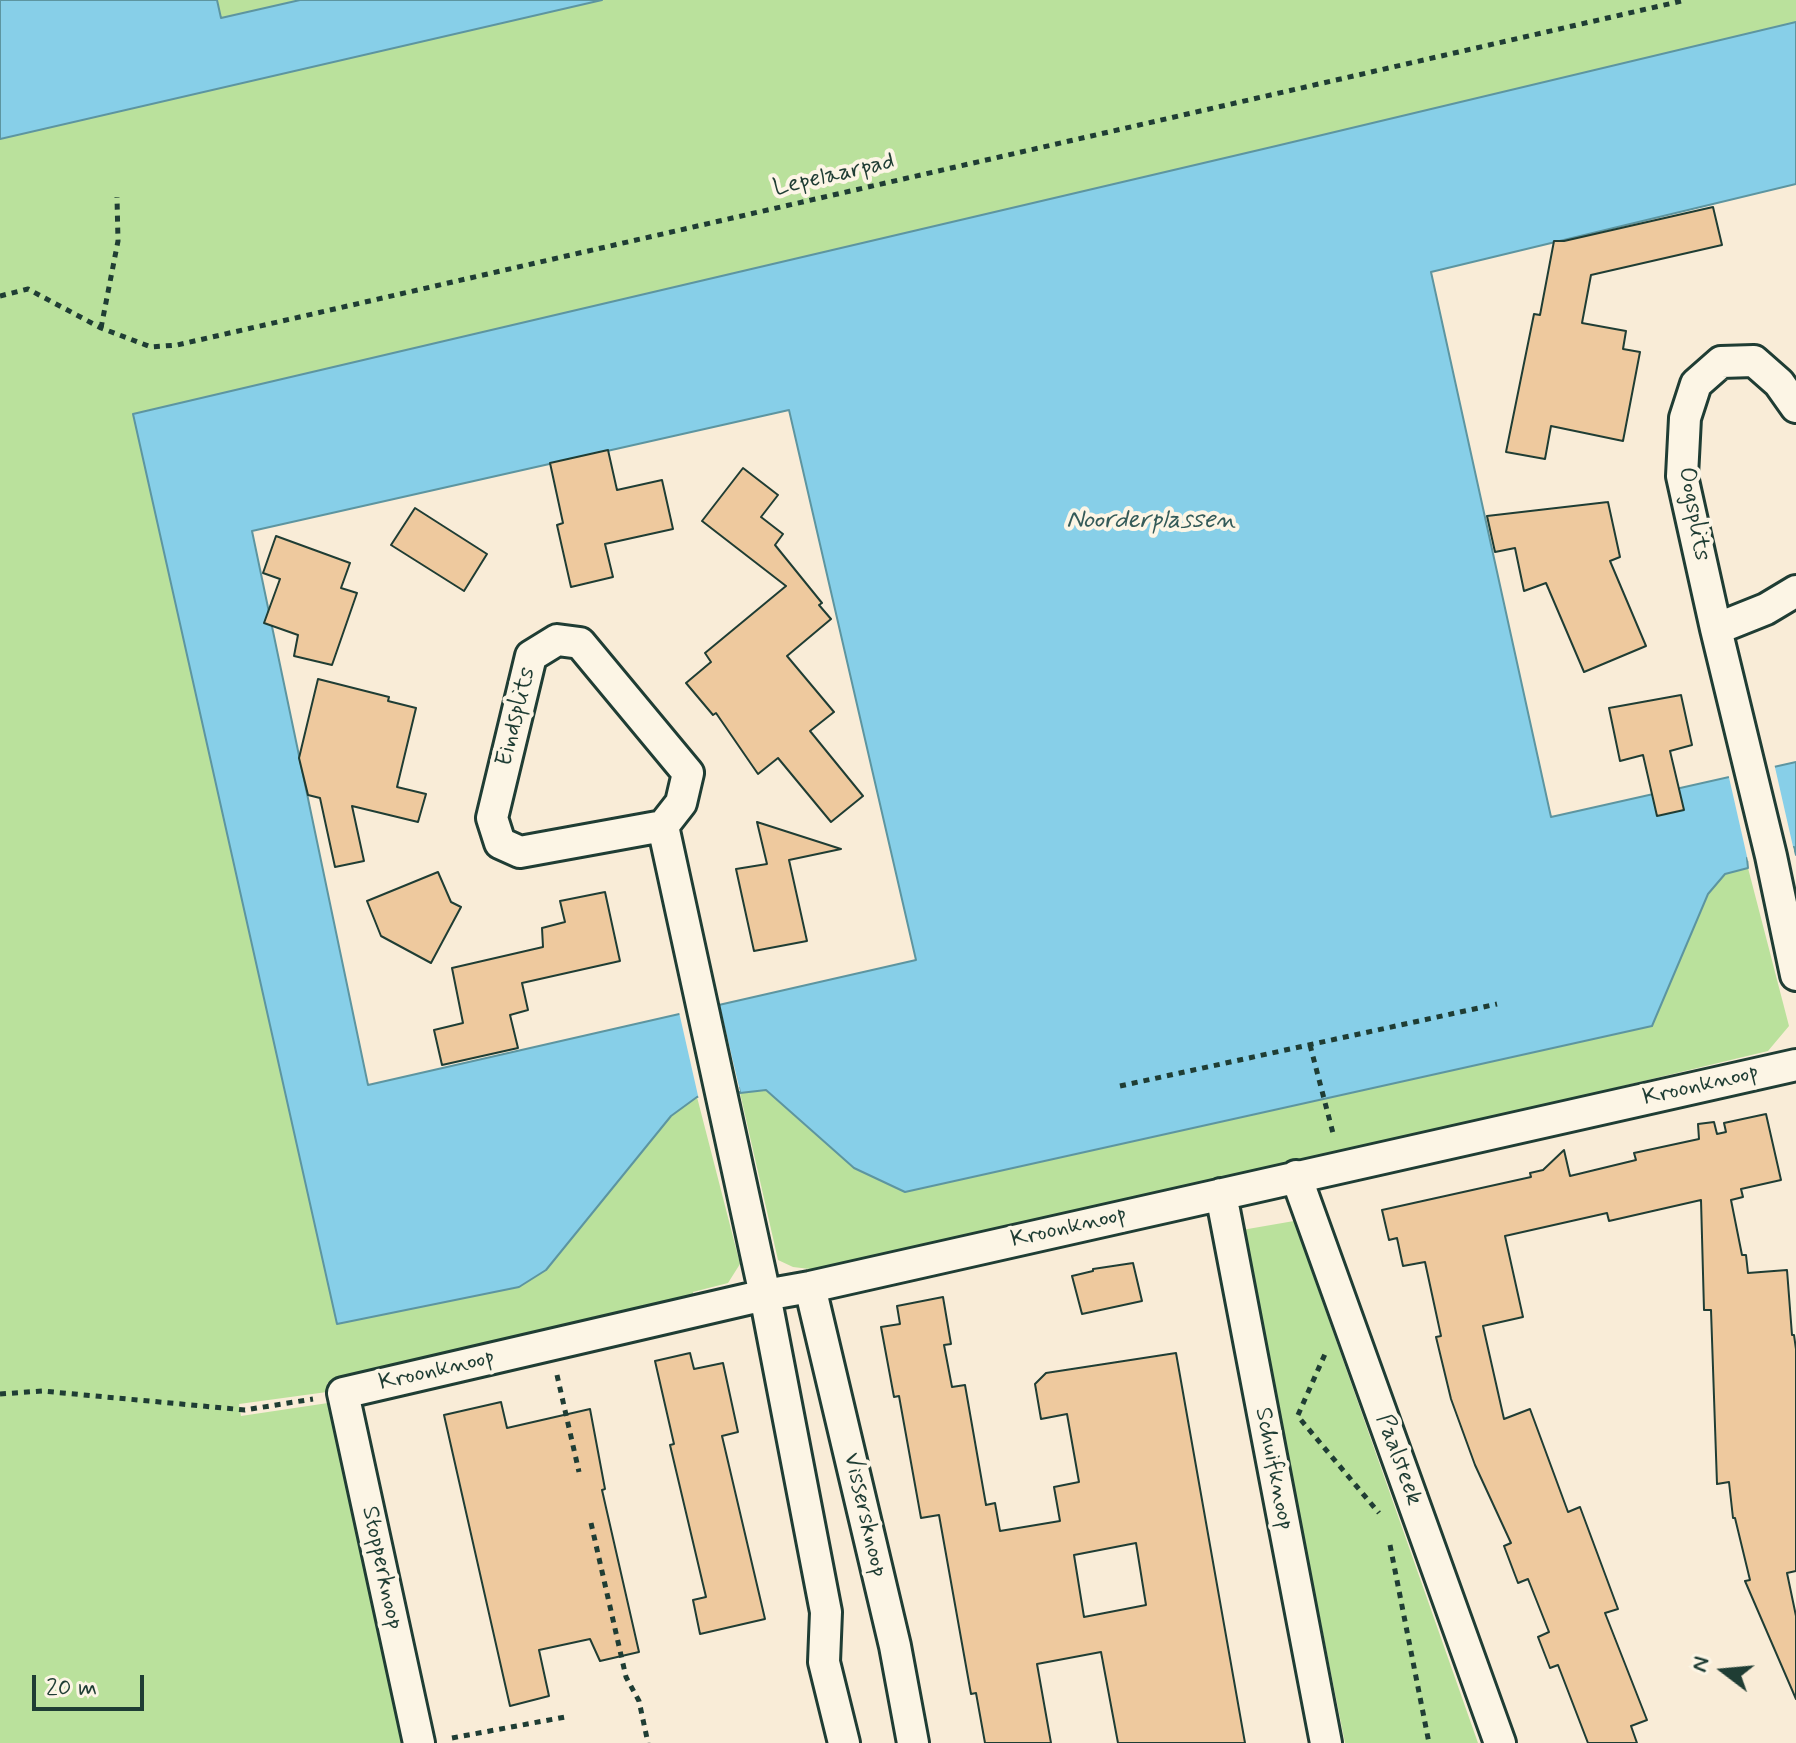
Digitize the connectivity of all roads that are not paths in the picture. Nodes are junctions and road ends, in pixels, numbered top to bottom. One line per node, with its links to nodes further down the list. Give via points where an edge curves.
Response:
1 (1796, 407): 3 (street, Oogsplits, via 1754,361 1721,362 1696,384 1685,418 1682,476)
2 (1796, 591): 3 (street)
3 (1716, 629): 5 (street, Oogsplits)
4 (663, 826): 4 (street, Eindsplits, via 681,803 688,773 580,643 557,640 531,656 492,818 500,843 520,852); 10 (street)
5 (1796, 975)
6 (1796, 1065): 7 (street, Kroonknoop)
7 (1296, 1176): 8 (street, Kroonknoop); 16 (street, Paalsteek)
8 (1221, 1194): 9 (street, Kroonknoop); 15 (street, Schuifknoop)
9 (810, 1287): 10 (street, Kroonknoop); 14 (street, Vissersknoop)
10 (765, 1295): 11 (street, Kroonknoop); 13 (street, via 826,1612 824,1662)
11 (343, 1393): 12 (street, Stopperknoop)
12 (431, 1742)
13 (844, 1743)
14 (913, 1743)
15 (1326, 1743)
16 (1500, 1743)

